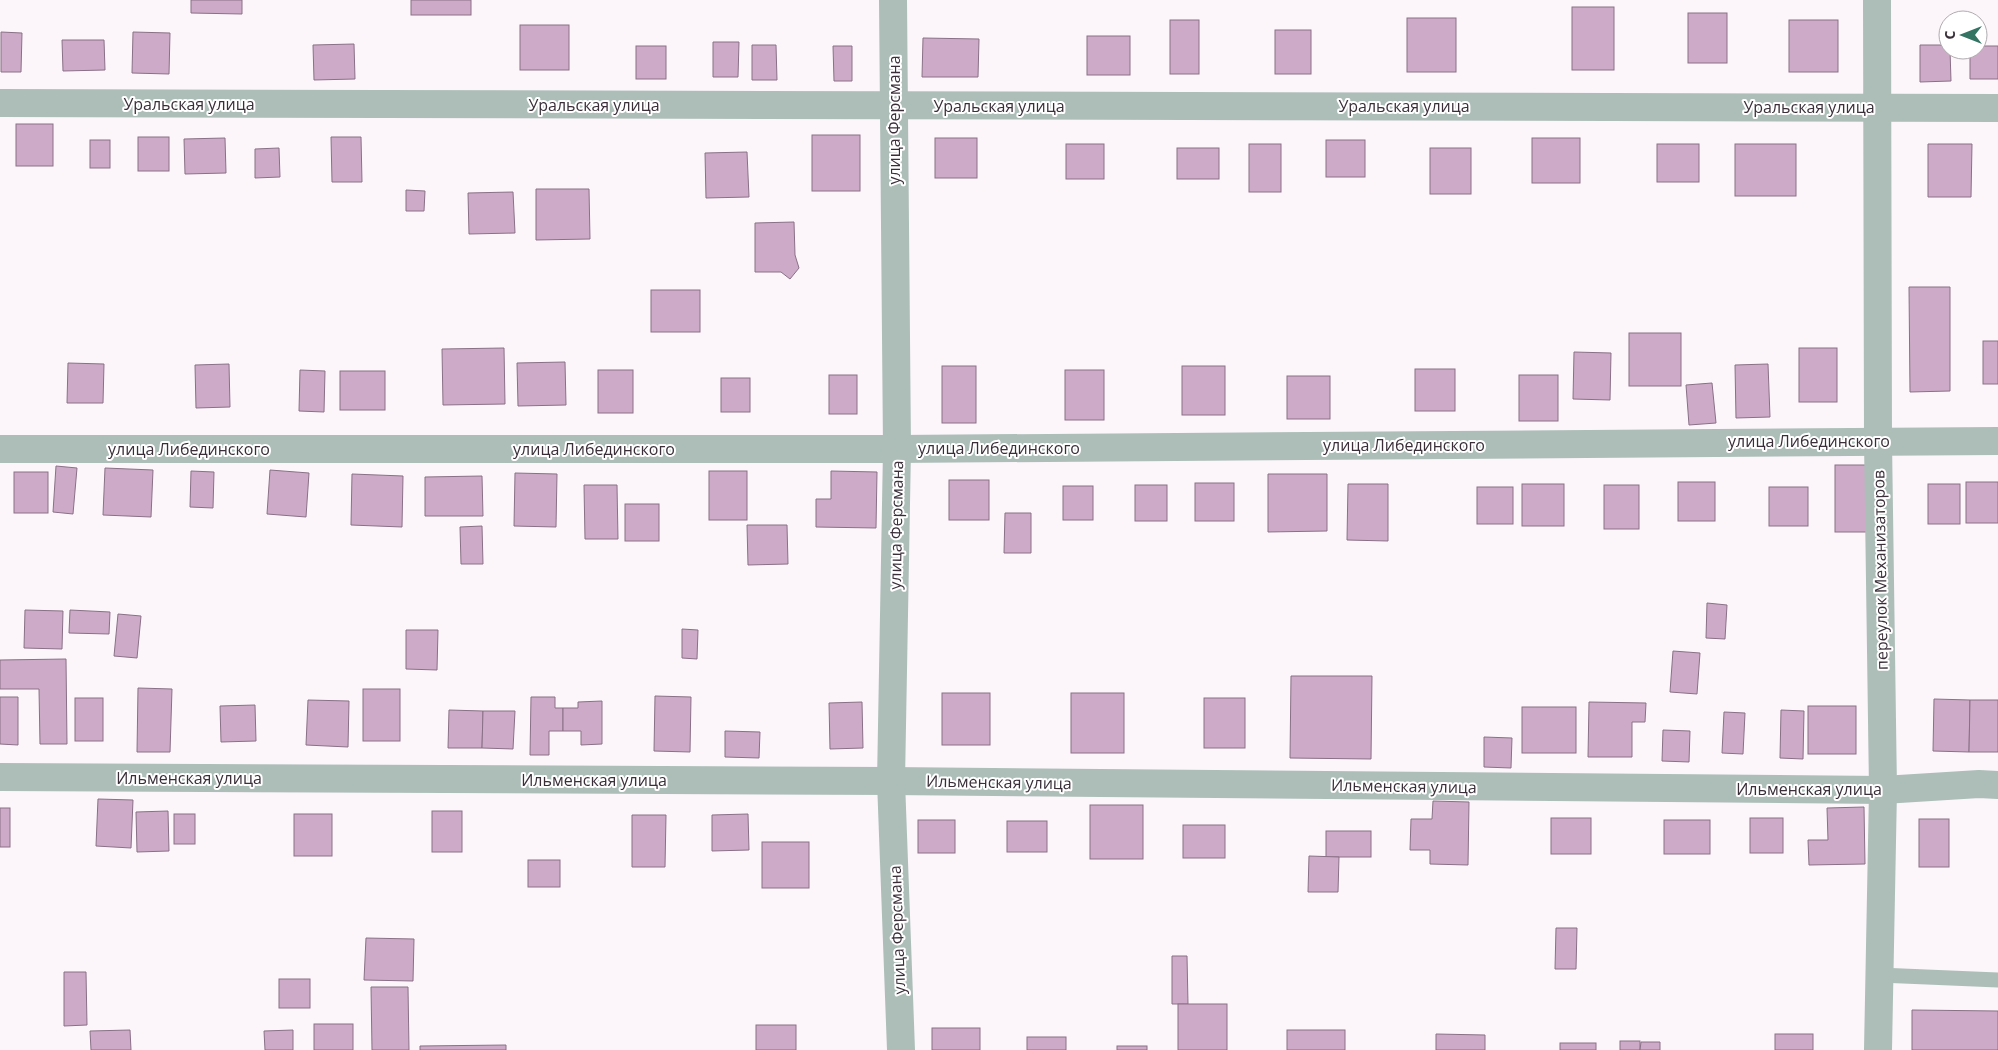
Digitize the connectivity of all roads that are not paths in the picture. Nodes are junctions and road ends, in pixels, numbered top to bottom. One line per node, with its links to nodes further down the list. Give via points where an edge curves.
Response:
1 (893, 0): 4 (street, улица Ферсмана)
2 (1877, 0): 5 (street, переулок Механизаторов)
3 (0, 103): 4 (street, Уральская улица)
4 (894, 106): 5 (street, Уральская улица); 10 (street, улица Ферсмана)
5 (1877, 107): 6 (street, Уральская улица); 7 (street, переулок Механизаторов)
6 (1998, 108)
7 (1878, 441): 8 (street, улица Либединского); 10 (street, улица Либединского); 14 (street, переулок Механизаторов)
8 (1998, 441)
9 (0, 449): 10 (street, улица Либединского)
10 (897, 449): 12 (street, улица Ферсмана)
11 (0, 778): 12 (street, Ильменская улица)
12 (891, 781): 14 (street, Ильменская улица); 17 (street, улица Ферсмана)
13 (1998, 785): 14 (street, Ильменская улица)
14 (1883, 790): 15 (street, переулок Механизаторов)
15 (1878, 975): 16 (lane); 18 (street, переулок Механизаторов)
16 (1998, 980)
17 (901, 1050)
18 (1878, 1050)

